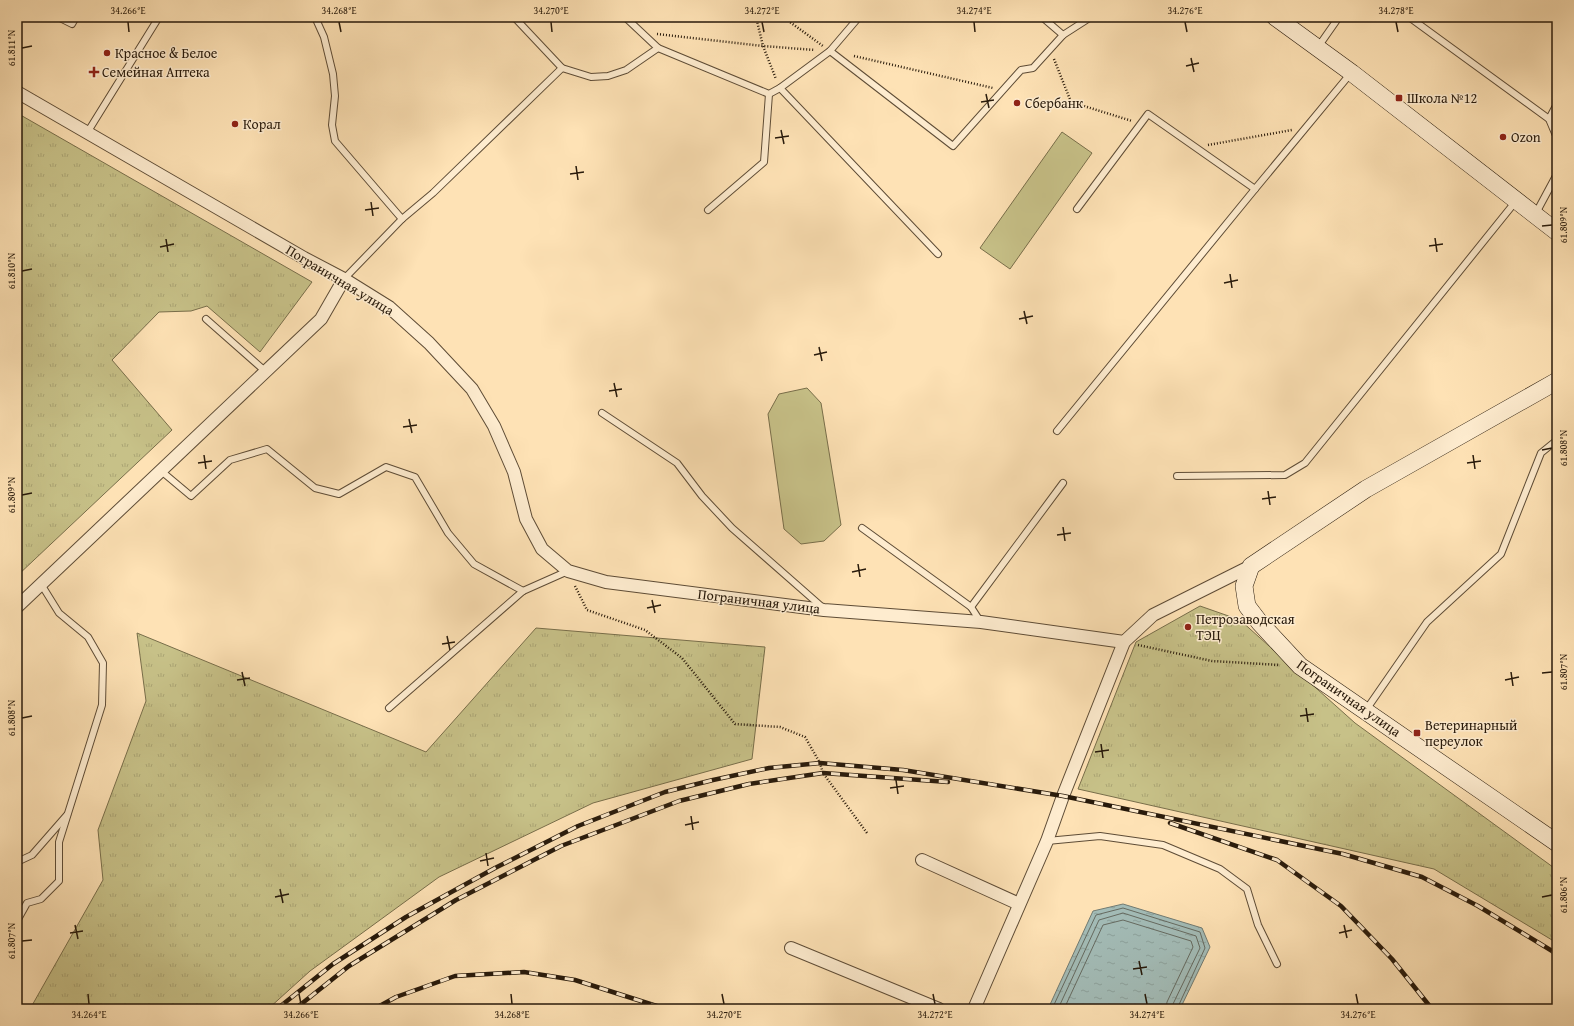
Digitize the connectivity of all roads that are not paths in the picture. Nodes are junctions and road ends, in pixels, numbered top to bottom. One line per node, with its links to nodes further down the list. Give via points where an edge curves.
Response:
1 (58, 17): 2 (lane, via 72,24)
2 (76, 17)
3 (159, 17): 24 (lane)
4 (315, 17): 32 (lane, via 324,37 333,74 335,96 332,125 335,141)
5 (514, 17): 17 (lane)
6 (625, 17): 14 (lane)
7 (859, 17): 16 (lane)
8 (1042, 17): 13 (lane)
9 (1091, 17): 13 (lane)
10 (1275, 17): 15 (main road)
11 (1339, 17): 15 (lane)
12 (1409, 17): 23 (lane)
13 (1063, 35): 16 (lane, via 1033,68 1021,70 952,146)
14 (658, 48): 17 (lane, via 626,70 608,76 591,78); 21 (lane)
15 (1317, 48): 18 (main road)
16 (830, 51): 19 (lane)
17 (562, 68): 32 (lane, via 433,193)
18 (1352, 73): 27 (lane); 28 (main road)
19 (780, 88): 21 (lane); 34 (lane)
20 (17, 92): 24 (street, Пограничная улица)
21 (770, 94): 30 (lane, via 764,162)
22 (1557, 104): 23 (lane)
23 (1550, 119): 25 (lane)
24 (87, 133): 35 (street, Пограничная улица)
25 (1557, 138)
26 (1557, 174): 31 (lane)
27 (1255, 189): 29 (lane, via 1148,114); 40 (lane)
28 (1516, 201): 31 (main road); 43 (lane, via 1305,463 1285,475)
29 (1077, 209)
30 (708, 210)
31 (1534, 216): 33 (main road)
32 (402, 219): 35 (lane)
33 (1557, 232)
34 (938, 254)
35 (344, 279): 37 (street, via 321,319); 47 (street, Пограничная улица, via 389,307 429,343 472,389 494,426 514,472 526,519 542,549)
36 (206, 318): 37 (lane)
37 (265, 371): 42 (street)
38 (1557, 381): 46 (main road, via 1366,490)
39 (602, 413): 52 (lane, via 677,464 732,528)
40 (1056, 431)
41 (1557, 440): 56 (lane, via 1541,453 1501,554 1427,622)
42 (160, 470): 48 (street); 49 (lane, via 191,496 230,460 267,449 315,488 339,494 386,468 415,477 448,533 474,564)
43 (1177, 476)
44 (1063, 483): 51 (lane)
45 (862, 528): 51 (lane)
46 (1251, 566): 54 (street, via 1153,616); 56 (main road, Пограничная улица, via 1244,586 1247,606 1260,623 1300,666)
47 (568, 571): 49 (lane); 52 (street, Пограничная улица, via 606,582)
48 (41, 584): 50 (street); 57 (lane, via 59,612 88,637 103,663 102,705)
49 (523, 591): 55 (lane)
50 (17, 607)
51 (971, 608): 53 (lane)
52 (824, 610): 53 (street, Пограничная улица)
53 (981, 622): 54 (street, Пограничная улица)
54 (1124, 642): 58 (street, via 1062,796)
55 (389, 708)
56 (1365, 711): 59 (main road, Пограничная улица)
57 (70, 812): 61 (lane, via 32,855); 63 (lane, via 59,842 59,881 41,898 27,903)
58 (1047, 841): 62 (street); 65 (lane, via 1100,836 1163,845 1220,868 1247,889 1258,925)
59 (1557, 843)
60 (922, 860): 62 (street)
61 (17, 862)
62 (1020, 904): 67 (street)
63 (17, 921)
64 (791, 948): 66 (street)
65 (1277, 964)
66 (939, 1009)
67 (974, 1009)

